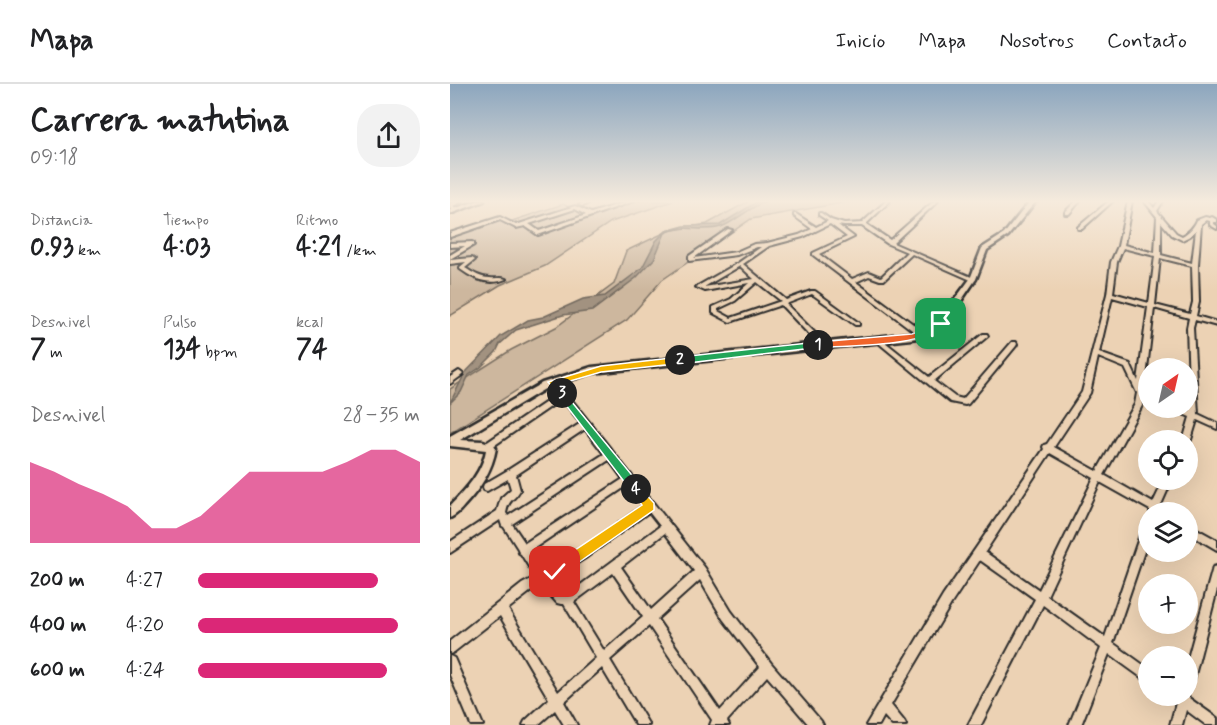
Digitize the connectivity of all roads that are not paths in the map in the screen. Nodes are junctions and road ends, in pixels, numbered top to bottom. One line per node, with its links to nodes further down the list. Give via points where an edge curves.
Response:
1 (729, 231): 14 (street, via 690,260)
2 (809, 231): 14 (street)
3 (844, 231): 24 (street, via 851,237 814,253)
4 (873, 231): 12 (street)
5 (903, 231): 12 (street)
6 (1009, 231): 23 (main road, via 984,249)
7 (1124, 231): 15 (street)
8 (1157, 231): 17 (street)
9 (1171, 231): 10 (street, via 1182,238)
10 (1191, 231)
11 (1198, 231): 21 (street)
12 (890, 243): 16 (street)
13 (450, 245): 18 (street, via 472,244)
14 (767, 245): 20 (street)
15 (1121, 246): 17 (street); 25 (street, via 1114,262)
16 (911, 252): 23 (street); 24 (street, via 882,279 869,274)
17 (1158, 256): 21 (street); 27 (street)
18 (450, 257)
19 (450, 262): 22 (street, via 472,260 462,268 482,281)
20 (741, 264): 26 (street); 26 (street, via 699,287 756,280 715,312 730,320)
21 (1195, 266): 28 (street, via 1196,302)
22 (503, 279)
23 (973, 279): 31 (main road, via 941,324)
24 (852, 281): 31 (street)
25 (1110, 294): 27 (street); 36 (street)
26 (784, 302): 29 (street, via 812,291); 35 (street)
27 (1152, 306): 28 (street); 37 (street)
28 (1192, 317): 30 (street); 38 (street)
29 (857, 324)
30 (1217, 324)
31 (922, 334): 33 (main road)
32 (985, 336): 42 (street)
33 (878, 340): 35 (main road); 42 (street)
34 (1014, 344): 42 (street, via 965,402 953,400)
35 (823, 345): 44 (main road, via 601,369)
36 (1096, 354): 39 (street); 53 (street, via 1086,393)
37 (1148, 358)
38 (1193, 358)
39 (1128, 366): 41 (street); 45 (street)
40 (459, 374): 43 (street)
41 (1138, 374)
42 (930, 380)
43 (450, 381)
44 (553, 382): 46 (street); 51 (main road)
45 (1138, 388)
46 (563, 395): 49 (street); 52 (street)
47 (1138, 406): 56 (street)
48 (1198, 418): 50 (street)
49 (586, 423): 54 (street); 55 (street)
50 (1217, 426)
51 (450, 441): 52 (main road, via 466,447)
52 (489, 445): 61 (main road, via 491,453 474,489)
53 (1047, 447): 56 (street); 68 (street)
54 (610, 455): 57 (street); 62 (street)
55 (511, 473): 58 (street); 62 (street, via 516,490 504,501)
56 (1099, 477): 59 (street); 74 (street)
57 (629, 480): 60 (street); 67 (street)
58 (487, 487)
59 (1140, 502)
60 (650, 506): 63 (street); 73 (street)
61 (450, 513)
62 (503, 518): 66 (street); 67 (street)
63 (665, 528): 70 (street); 72 (street)
64 (1198, 534): 65 (street)
65 (1217, 545)
66 (450, 548)
67 (522, 550): 73 (street)
68 (979, 553): 74 (street); 88 (street)
69 (1138, 555): 78 (street)
70 (615, 567): 75 (street); 77 (street)
71 (1217, 571): 79 (street)
72 (701, 572): 77 (street); 83 (street, via 727,615)
73 (542, 579): 75 (street); 76 (street)
74 (1041, 598): 78 (street); 97 (street)
75 (567, 600): 81 (street)
76 (501, 608): 80 (street); 85 (street)
77 (651, 617): 81 (street); 89 (street)
78 (1107, 646): 84 (street); 98 (street)
79 (1197, 646)
80 (450, 648)
81 (604, 660): 85 (street); 93 (street)
82 (450, 662): 90 (street)
83 (767, 667): 89 (street); 94 (street)
84 (1138, 668)
85 (558, 702): 91 (street); 92 (street)
86 (1180, 706): 99 (street)
87 (1191, 706): 100 (street)
88 (885, 708): 95 (street); 96 (street)
89 (720, 724)
90 (477, 725)
91 (529, 725)
92 (571, 725)
93 (643, 725)
94 (817, 725)
95 (872, 725)
96 (900, 725)
97 (974, 725)
98 (1075, 725)
99 (1176, 725)
100 (1216, 725)

